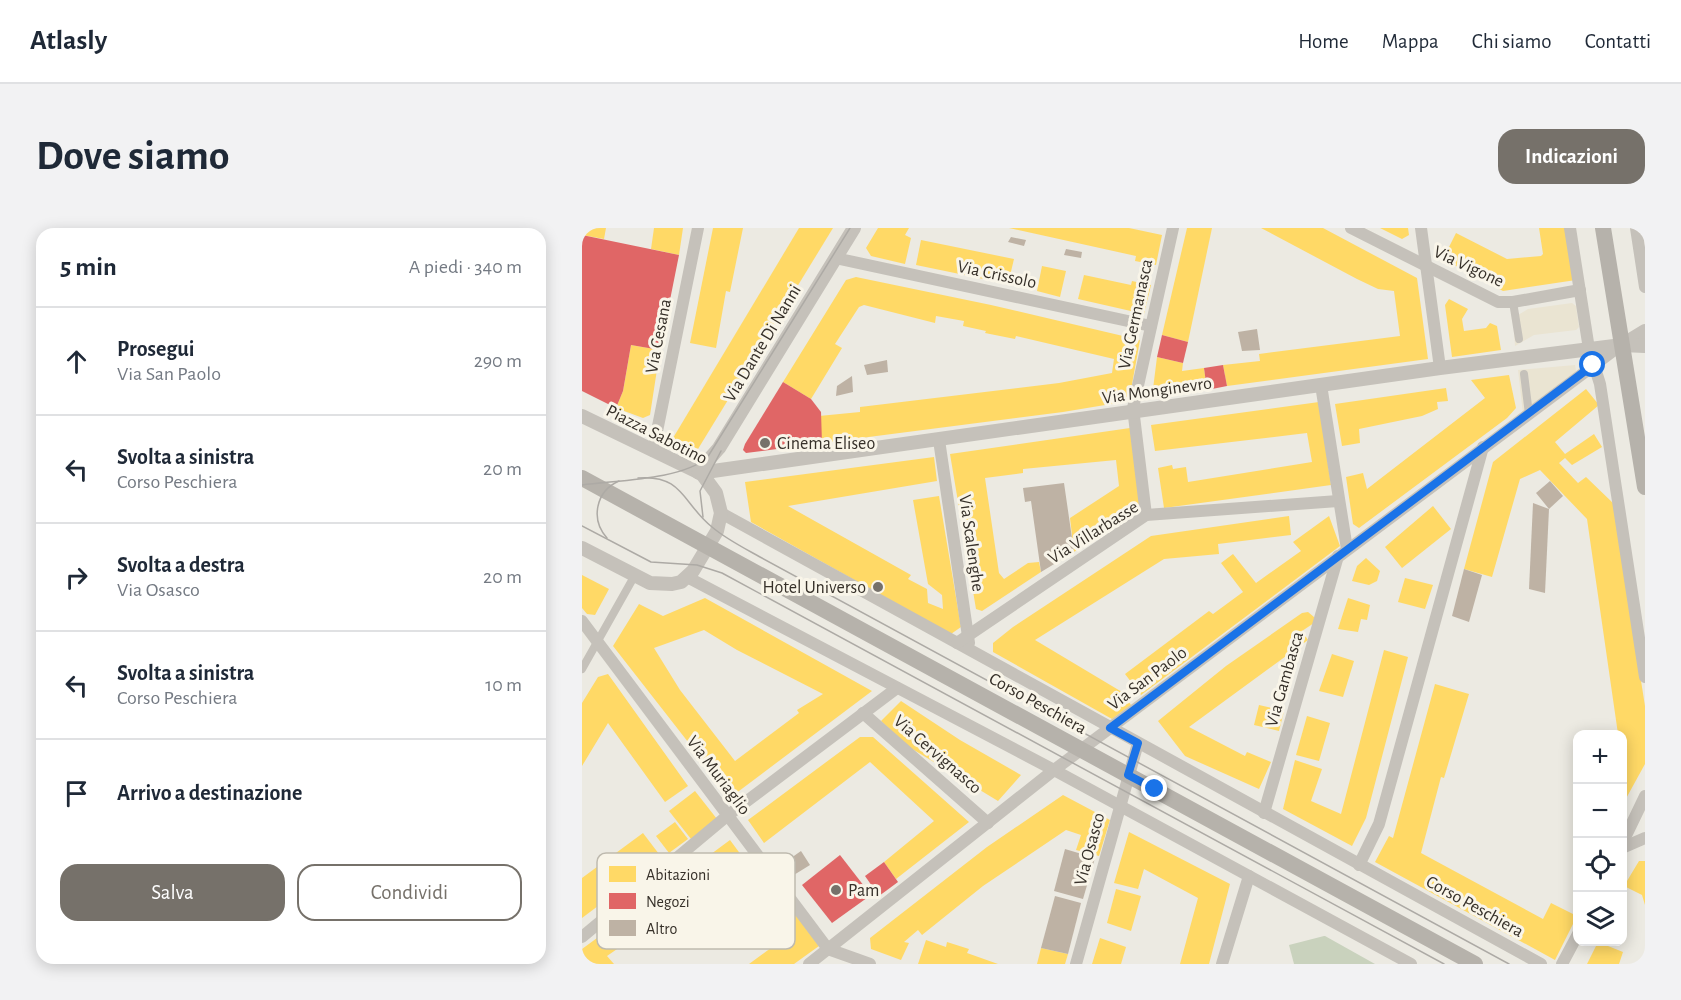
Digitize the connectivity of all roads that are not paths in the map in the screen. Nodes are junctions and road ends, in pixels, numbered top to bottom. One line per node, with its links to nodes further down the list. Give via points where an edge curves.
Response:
1 (698, 228): 29 (street, Via Cesana)
2 (854, 228): 9 (street, Via Dante Di Nanni)
3 (1173, 228): 14 (street, Via Germanasca)
4 (1351, 228): 10 (street, Via Vigone)
5 (1421, 228): 10 (street)
6 (1570, 228): 12 (street)
7 (1603, 228): 17 (main road)
8 (1636, 228): 11 (street)
9 (835, 258): 14 (street, Via Crissolo); 30 (street, Via Dante Di Nanni, via 719,448)
10 (1427, 266): 13 (street, Via Vigone, via 1498,302); 21 (street)
11 (1645, 287)
12 (1580, 290): 13 (street, Via Vigone); 19 (street)
13 (1513, 302): 16 (street)
14 (1151, 326): 24 (street, Via Germanasca)
15 (1645, 331): 17 (street)
16 (1518, 339)
17 (1622, 345): 18 (street, Via Monginevro); 19 (street, Via Monginevro); 20 (street, Via San Paolo); 32 (main road)
18 (1645, 346)
19 (1589, 349): 20 (street); 21 (street, Via Monginevro)
20 (1593, 365): 25 (street, Via San Paolo); 46 (street, via 1600,384)
21 (1440, 368): 23 (street, Via Monginevro)
22 (1524, 375): 25 (street)
23 (1321, 386): 24 (street, Via Monginevro); 33 (street, Via Gambasca)
24 (1133, 411): 27 (street, Via Monginevro); 35 (street, Via Germanasca)
25 (1529, 414): 28 (street, Via San Paolo)
26 (582, 416): 29 (street, Piazza Sabotino)
27 (939, 440): 30 (street, Via Monginevro); 42 (street, Via Scalenghe)
28 (1483, 447): 38 (street, Via San Paolo); 64 (street, via 1379,824)
29 (653, 451): 30 (street, Piazza Sabotino)
30 (698, 473): 34 (street, Piazza Sabotino, via 714,488)
31 (582, 478): 36 (main road, Corso Peschiera)
32 (1645, 487)
33 (1338, 501): 35 (street, Via Villarbasse); 38 (street, Via Gambasca)
34 (721, 513): 36 (street); 42 (street)
35 (1146, 515): 42 (street, Via Villarbasse)
36 (709, 545): 40 (street); 51 (main road, Corso Peschiera)
37 (582, 548): 39 (street)
38 (1342, 552): 49 (street, Via San Paolo); 56 (street, Via Gambasca)
39 (635, 575): 40 (street, via 661,585); 43 (street)
40 (687, 577): 47 (street)
41 (582, 621): 43 (street, Via Muriaglio)
42 (962, 640): 44 (street, Via Scalenghe)
43 (598, 642): 45 (street); 57 (street, Via Muriaglio)
44 (970, 651): 49 (street, Corso Peschiera)
45 (582, 669)
46 (1645, 677)
47 (897, 688): 48 (street); 52 (street)
48 (863, 713): 57 (street); 58 (street, Via Cervignasco)
49 (1110, 728): 50 (street, Corso Peschiera); 51 (street, Via San Paolo)
50 (1138, 743): 53 (street, Via Osasco); 56 (street, Corso Peschiera)
51 (1083, 749): 52 (street, Via San Paolo); 53 (main road, Corso Peschiera)
52 (1054, 770): 55 (street); 58 (street, Via San Paolo)
53 (1128, 775): 55 (street, Via Osasco); 76 (main road, Corso Peschiera)
54 (1645, 796): 59 (street)
55 (1119, 805): 65 (street); 73 (street, Via Osasco)
56 (1264, 813): 64 (street, Corso Peschiera)
57 (727, 816): 62 (street); 63 (street, Via Muriaglio)
58 (988, 823): 70 (street, Via San Paolo)
59 (1627, 838)
60 (1645, 838): 61 (street)
61 (1627, 845)
62 (683, 853)
63 (755, 853)
64 (1359, 865): 77 (street, Corso Peschiera)
65 (1249, 876): 74 (street); 75 (street)
66 (795, 906): 70 (street, Via Muriaglio)
67 (597, 925): 68 (street)
68 (582, 938)
69 (1573, 943): 78 (street)
70 (828, 949): 71 (street, Via San Paolo); 72 (street)
71 (808, 964)
72 (870, 964)
73 (1076, 964)
74 (1222, 964)
75 (1411, 964)
76 (1475, 964)
77 (1540, 964)
78 (1562, 964)

